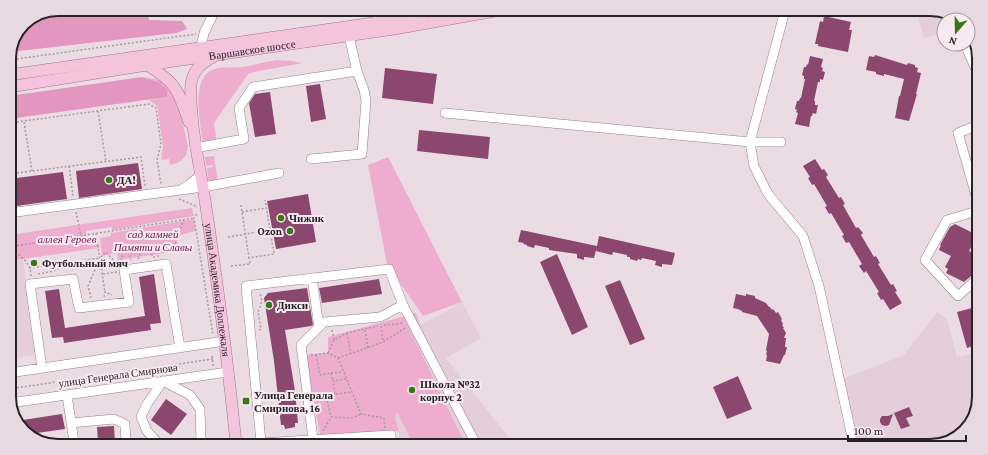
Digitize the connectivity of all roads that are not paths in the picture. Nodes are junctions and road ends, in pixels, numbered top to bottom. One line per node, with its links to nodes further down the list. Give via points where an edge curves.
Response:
1 (212, 16): 6 (street)
2 (407, 16): 6 (main road, Варшавское шоссе)
3 (469, 16): 5 (main road, Варшавское шоссе)
4 (783, 16): 14 (street)
5 (349, 36): 7 (main road, Варшавское шоссе); 9 (street)
6 (201, 47): 10 (main road, Варшавское шоссе)
7 (217, 54): 8 (main road, Варшавское шоссе); 16 (main road, улица Академика Доллежаля, via 203,62 192,78)
8 (147, 65): 11 (main road, Варшавское шоссе); 16 (main road, улица Академика Доллежаля, via 163,74 178,91)
9 (357, 71): 16 (street, via 254,87 239,108 244,139); 17 (street, via 366,101 362,154)
10 (16, 74)
11 (16, 86)
12 (445, 113): 14 (street)
13 (972, 127): 20 (street, via 958,133)
14 (750, 142): 15 (street); 48 (street, via 754,166 768,194 803,236 819,286)
15 (781, 142)
16 (194, 143): 19 (main road, улица Академика Доллежаля)
17 (311, 159)
18 (279, 173): 21 (street)
19 (200, 175): 21 (main road, улица Академика Доллежаля); 22 (street)
20 (972, 182)
21 (203, 187): 22 (street); 23 (main road, улица Академика Доллежаля)
22 (181, 189): 23 (street, via 191,192); 24 (street)
23 (205, 202): 30 (main road, улица Академика Доллежаля)
24 (16, 212)
25 (972, 212): 27 (street, via 947,220 925,260 958,296)
26 (313, 278): 28 (street, via 389,269); 29 (street); 44 (street, via 246,286)
27 (972, 283)
28 (401, 307): 29 (street, via 380,317 324,322); 47 (street)
29 (319, 327): 45 (street, via 301,345)
30 (225, 341): 31 (street, улица Генерала Смирнова); 34 (main road, улица Академика Доллежаля)
31 (180, 348): 32 (street, улица Генерала Смирнова); 32 (street, via 166,264 124,270 129,302 106,302 79,308 73,279 30,280)
32 (42, 368): 33 (street, улица Генерала Смирнова)
33 (16, 372)
34 (228, 372): 35 (street, улица Генерала Смирнова); 43 (main road, улица Академика Доллежаля)
35 (163, 381): 36 (street, улица Генерала Смирнова); 41 (street, via 141,417 147,431); 42 (street, via 190,395 200,409)
36 (67, 395): 37 (street, улица Генерала Смирнова); 38 (street)
37 (17, 402)
38 (71, 423): 39 (street); 40 (street, via 114,420 125,424)
39 (74, 439)
40 (126, 439)
41 (154, 439)
42 (202, 439)
43 (236, 439)
44 (261, 439)
45 (316, 439): 46 (street, via 386,435 391,435)
46 (391, 439)
47 (473, 439)
48 (852, 439)

